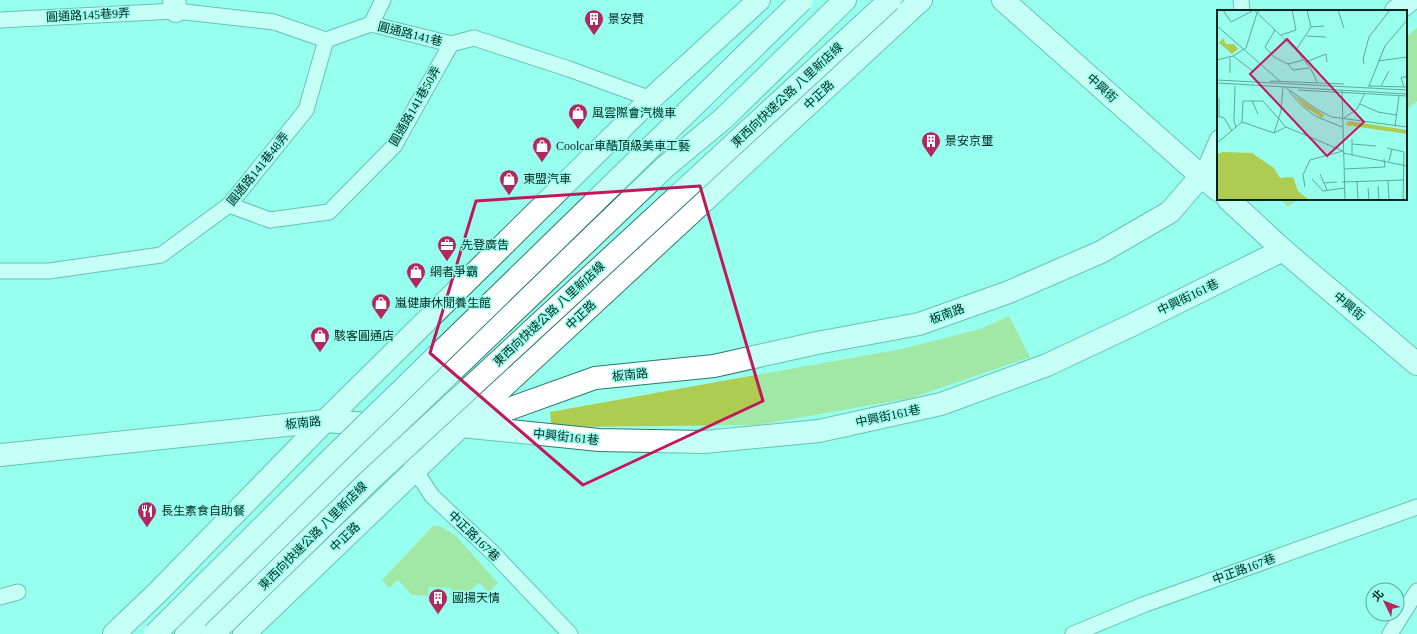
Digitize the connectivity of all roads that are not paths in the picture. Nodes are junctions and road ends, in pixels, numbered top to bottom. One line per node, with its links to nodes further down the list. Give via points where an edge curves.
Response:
1 (384, 0): 14 (lane)
2 (759, 0): 17 (main road)
3 (802, 0): 37 (main road, bridge)
4 (845, 0): 28 (main road, via 724,118 665,167)
5 (890, 0): 39 (main road, 東西向快速公路 八里新店線, bridge, via 371,479)
6 (921, 0): 29 (main road, 中正路)
7 (1003, 0): 20 (main road, 中興街)
8 (1241, 0): 11 (lane)
9 (1410, 0): 12 (main road)
10 (175, 5): 13 (lane, 圓通路145巷9弄); 15 (lane, via 274,22)
11 (1242, 10)
12 (1397, 10)
13 (0, 20)
14 (371, 24): 15 (lane, 圓通路141巷); 16 (lane, 圓通路141巷)
15 (326, 40): 23 (lane, 圓通路141巷48弄, via 306,110)
16 (451, 44): 17 (lane, 圓通路141巷, via 474,38); 23 (lane, 圓通路141巷50弄, via 394,146 328,212 270,220)
17 (651, 99): 27 (main road)
18 (1217, 140): 20 (lane)
19 (1217, 161): 20 (main road, 板南路)
20 (1201, 176): 21 (main road, 中興街); 29 (main road, 板南路, via 1170,212 1101,252 1009,292 919,324 714,366 595,378)
21 (1217, 189)
22 (1229, 200): 24 (main road, 中興街)
23 (229, 205): 25 (lane, 圓通路141巷48弄, via 161,255 49,271)
24 (1283, 250): 26 (main road, 中興街); 29 (main road, 中興街161巷, via 1047,365 941,404 827,429 704,442 599,440)
25 (0, 271)
26 (1417, 364)
27 (325, 420): 28 (main road, 板南路); 30 (main road, 板南路); 36 (main road)
28 (396, 426): 29 (main road, 板南路); 31 (lane, 中正路167巷); 38 (main road, via 334,484)
29 (461, 426): 31 (main road, 中正路)
30 (0, 455)
31 (415, 470): 40 (main road, 中正路); 41 (lane, 中正路167巷, via 432,496 492,552)
32 (1417, 507): 42 (lane, 中正路167巷, via 1143,605)
33 (1417, 591): 43 (lane)
34 (18, 592): 35 (lane)
35 (0, 597)
36 (114, 634)
37 (155, 634)
38 (186, 634)
39 (214, 634)
40 (244, 634)
41 (570, 634)
42 (1073, 634)
43 (1390, 634)

